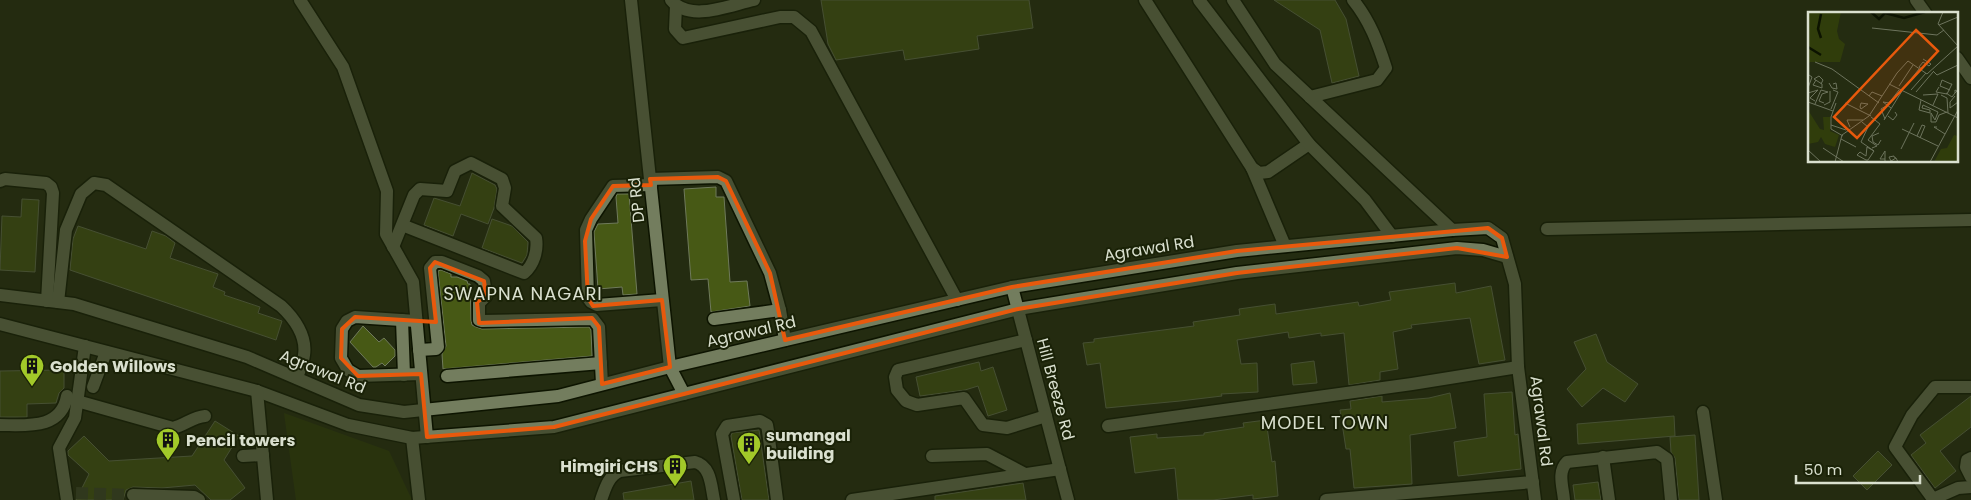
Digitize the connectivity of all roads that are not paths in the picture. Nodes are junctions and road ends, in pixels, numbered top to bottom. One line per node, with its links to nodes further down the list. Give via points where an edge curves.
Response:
1 (300, 0): 24 (street, via 343,67 387,191 386,234)
2 (631, 0): 17 (street, DP Rd)
3 (754, 0): 9 (street, via 697,13)
4 (1146, 0): 15 (street)
5 (1199, 0): 14 (street)
6 (1233, 0): 13 (street, via 1275,64)
7 (1353, 0): 13 (street, via 1376,37 1386,68 1377,80)
8 (1916, 0): 10 (street)
9 (674, 3): 29 (street, via 674,29 683,38 780,17 794,17 811,32)
10 (1925, 12)
11 (1958, 59): 12 (street)
12 (1971, 78)
13 (1310, 97): 20 (street)
14 (1309, 144): 15 (street, via 1268,172 1259,173); 22 (street, via 1365,200)
15 (1252, 168): 23 (street)
16 (0, 181): 30 (street, via 46,183 51,187)
17 (650, 182): 28 (street, DP Rd); 28 (street, via 613,186 591,219 585,241 588,298 597,305); 32 (street, via 718,177 726,181 770,273)
18 (1971, 220): 21 (street)
19 (402, 225): 19 (street, via 414,195 420,189 447,191 455,171 471,163 502,179 505,188 502,206 536,238 538,247 529,270 524,273); 24 (street)
20 (1452, 230): 22 (street, Agrawal Rd); 25 (street, Agrawal Rd, via 1488,228 1502,238)
21 (1547, 230)
22 (1392, 236): 23 (street, Agrawal Rd)
23 (1285, 246): 26 (street, Agrawal Rd)
24 (393, 247): 35 (street, via 413,282)
25 (1507, 257): 31 (street, via 1483,250 1448,250 1237,273); 44 (street, Agrawal Rd, via 1516,284)
26 (1012, 287): 29 (street, Agrawal Rd); 31 (street, Hill Breeze Rd)
27 (0, 295): 30 (street, Agrawal Rd)
28 (662, 300): 43 (street, DP Rd)
29 (957, 300): 37 (street, Agrawal Rd)
30 (53, 301): 48 (street, Agrawal Rd, via 74,304 247,357); 48 (street, via 66,230 81,194 94,183 106,185 291,316 301,333 305,354)
31 (1018, 309): 38 (street, Hill Breeze Rd); 53 (street)
32 (780, 310): 33 (street); 37 (street)
33 (714, 318)
34 (402, 320): 35 (street); 46 (street); 46 (street, via 355,316 342,329 341,358 348,370 358,376)
35 (416, 321): 40 (street)
36 (0, 324): 39 (street)
37 (785, 340): 43 (street, Agrawal Rd)
38 (1026, 340): 58 (street, Hill Breeze Rd); 58 (street, via 898,370 895,377 897,390 906,401 917,405 964,398 983,425 1007,428)
39 (85, 346): 41 (street); 54 (street)
40 (419, 350): 42 (street, via 438,347 430,268 435,262 442,262 484,281 486,296 478,306 482,322 593,318 599,327); 45 (street)
41 (106, 352): 50 (street); 52 (street)
42 (601, 363): 47 (street); 49 (street)
43 (670, 367): 49 (street, Agrawal Rd); 53 (street, DP Rd)
44 (1518, 368): 60 (street); 71 (street, Agrawal Rd)
45 (421, 374): 46 (street); 55 (street)
46 (404, 375)
47 (447, 376)
48 (297, 378): 55 (street, Agrawal Rd, via 359,405 404,412)
49 (602, 384): 55 (street, Agrawal Rd, via 558,396)
50 (93, 388)
51 (1971, 388): 72 (street, via 1934,387 1912,416 1895,448 1933,498 1958,488)
52 (257, 391): 62 (street, via 348,425); 63 (street)
53 (684, 394): 61 (street, via 554,427)
54 (74, 397): 57 (street, via 173,428); 59 (street, via 52,421 37,425); 73 (street, via 75,418 59,448)
55 (424, 411): 61 (street)
56 (1704, 412): 89 (street)
57 (205, 416)
58 (1046, 416): 68 (street, Hill Breeze Rd)
59 (0, 426)
60 (1108, 426)
61 (427, 437): 62 (street)
62 (412, 438): 77 (street)
63 (263, 455): 64 (street); 76 (street)
64 (243, 456)
65 (932, 456): 69 (street, via 987,454)
66 (1603, 457): 86 (street, via 1567,462 1562,467); 87 (street); 88 (street, via 1662,454 1667,459)
67 (1971, 458): 70 (street, via 1967,460 1966,467)
68 (1060, 469): 69 (street); 83 (street, Hill Breeze Rd)
69 (1025, 474): 82 (street)
70 (1971, 477)
71 (1533, 482): 84 (street); 85 (street, Agrawal Rd)
72 (1971, 487)
73 (70, 495)
74 (133, 495): 75 (street, via 194,497)
75 (199, 500)
76 (268, 500)
77 (419, 500)
78 (601, 500): 79 (street, via 608,481 620,470 695,462 702,464 708,472)
79 (714, 500)
80 (734, 500): 81 (street, via 722,434 727,426 760,421 767,425)
81 (777, 500)
82 (852, 500)
83 (1068, 500)
84 (1326, 500)
85 (1535, 500)
86 (1564, 500)
87 (1609, 500)
88 (1671, 500)
89 (1716, 500)

